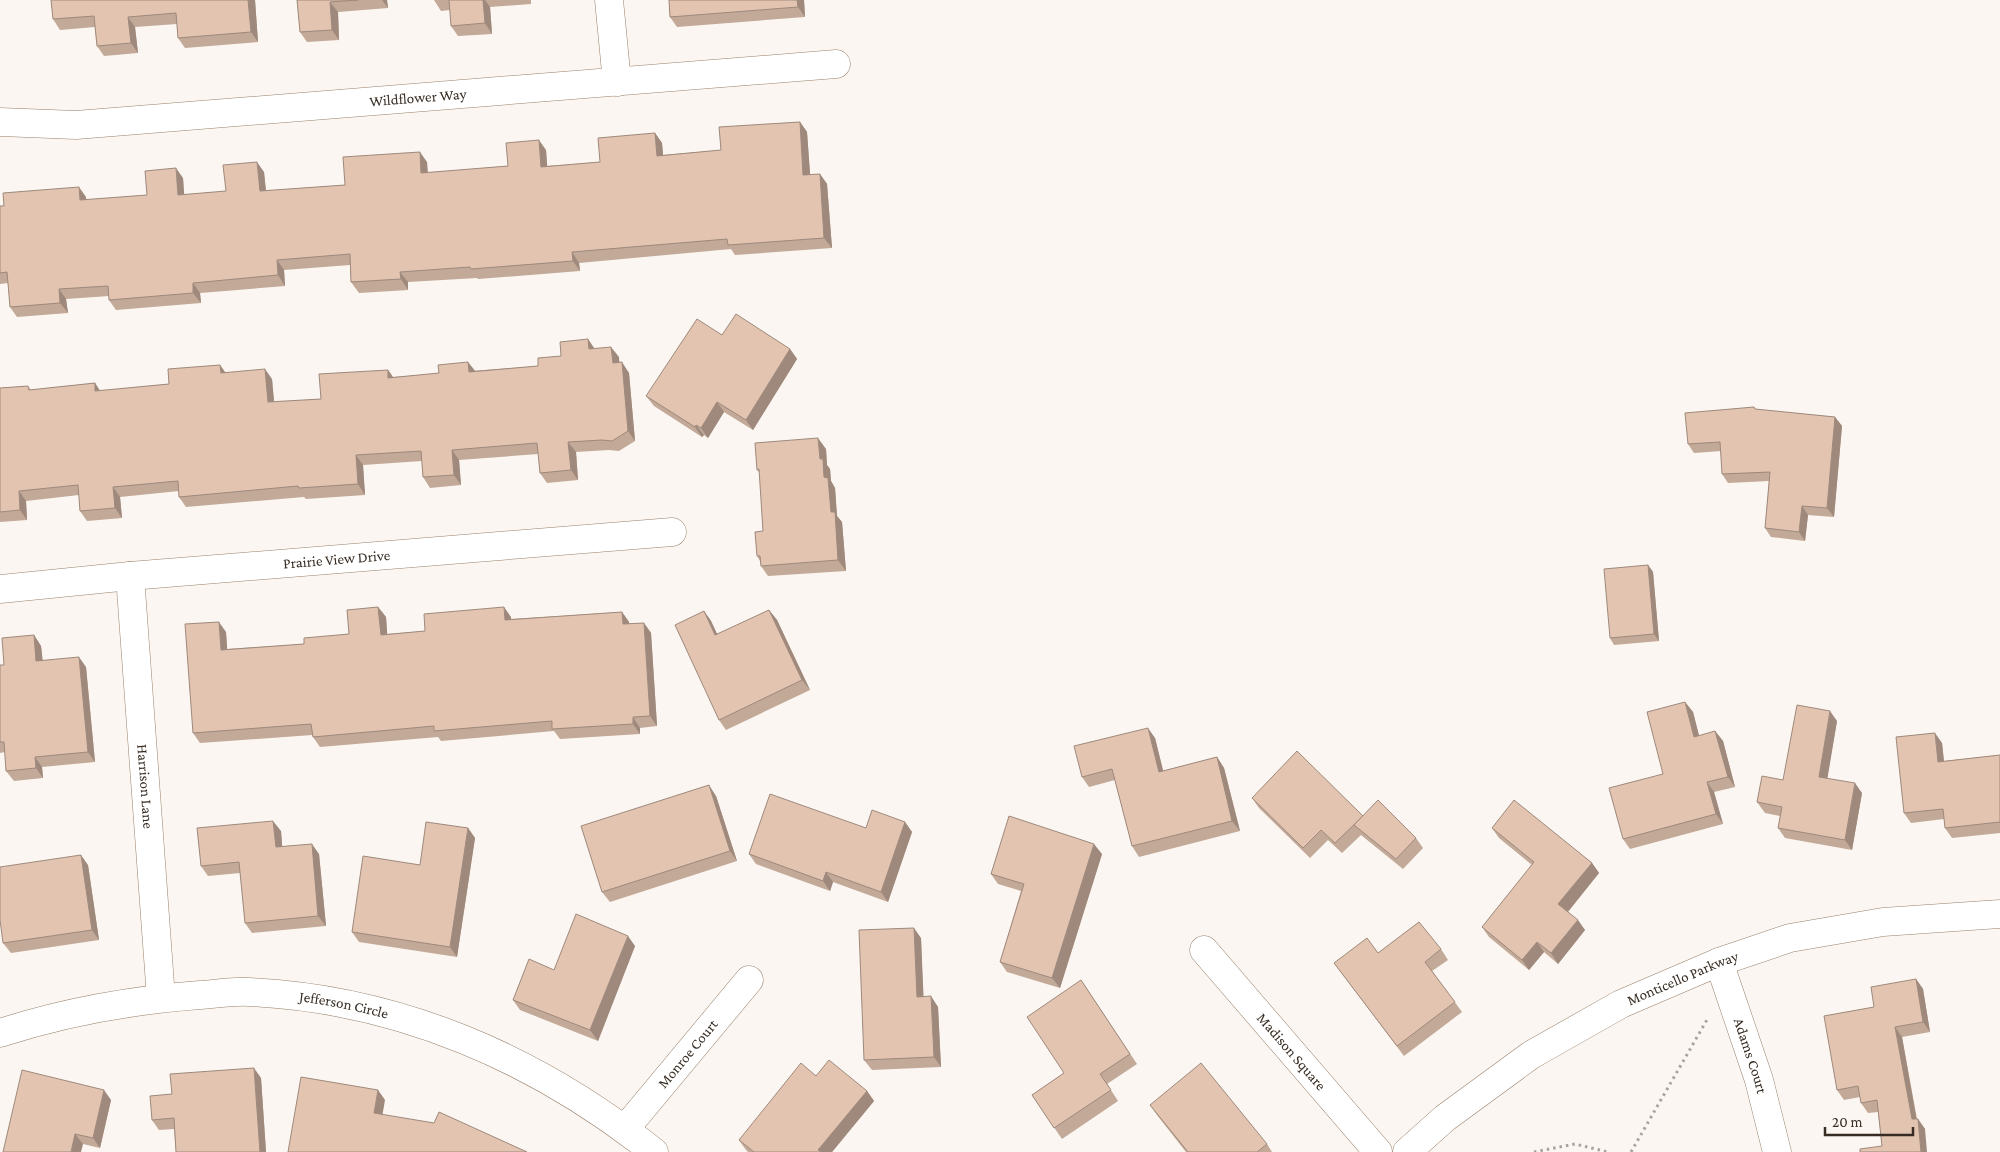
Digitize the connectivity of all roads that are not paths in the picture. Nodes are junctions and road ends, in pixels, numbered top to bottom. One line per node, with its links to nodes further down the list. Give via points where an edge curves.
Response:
1 (609, 0): 3 (street)
2 (836, 64): 3 (street, Wildflower Way)
3 (617, 82): 4 (street, Wildflower Way, via 76,125)
4 (0, 122)
5 (672, 532): 6 (street, Prairie View Drive)
6 (130, 576): 7 (street, Prairie View Drive); 12 (street, Harrison Lane)
7 (0, 589)
8 (2000, 914): 10 (street, Monticello Parkway, via 1883,922 1790,938)
9 (1204, 950): 16 (street, Madison Square)
10 (1723, 974): 17 (street, Monticello Parkway, via 1621,1004 1532,1055 1445,1118); 18 (street, Adams Court, via 1759,1080)
11 (749, 980): 14 (street, Monroe Court)
12 (161, 998): 13 (street, Jefferson Circle, via 44,1019); 14 (street, Jefferson Circle, via 248,992 323,1000 384,1012 443,1030 511,1060 570,1091)
13 (0, 1033)
14 (626, 1129): 15 (street, Jefferson Circle)
15 (654, 1152)
16 (1378, 1152)
17 (1407, 1152)
18 (1777, 1152)

